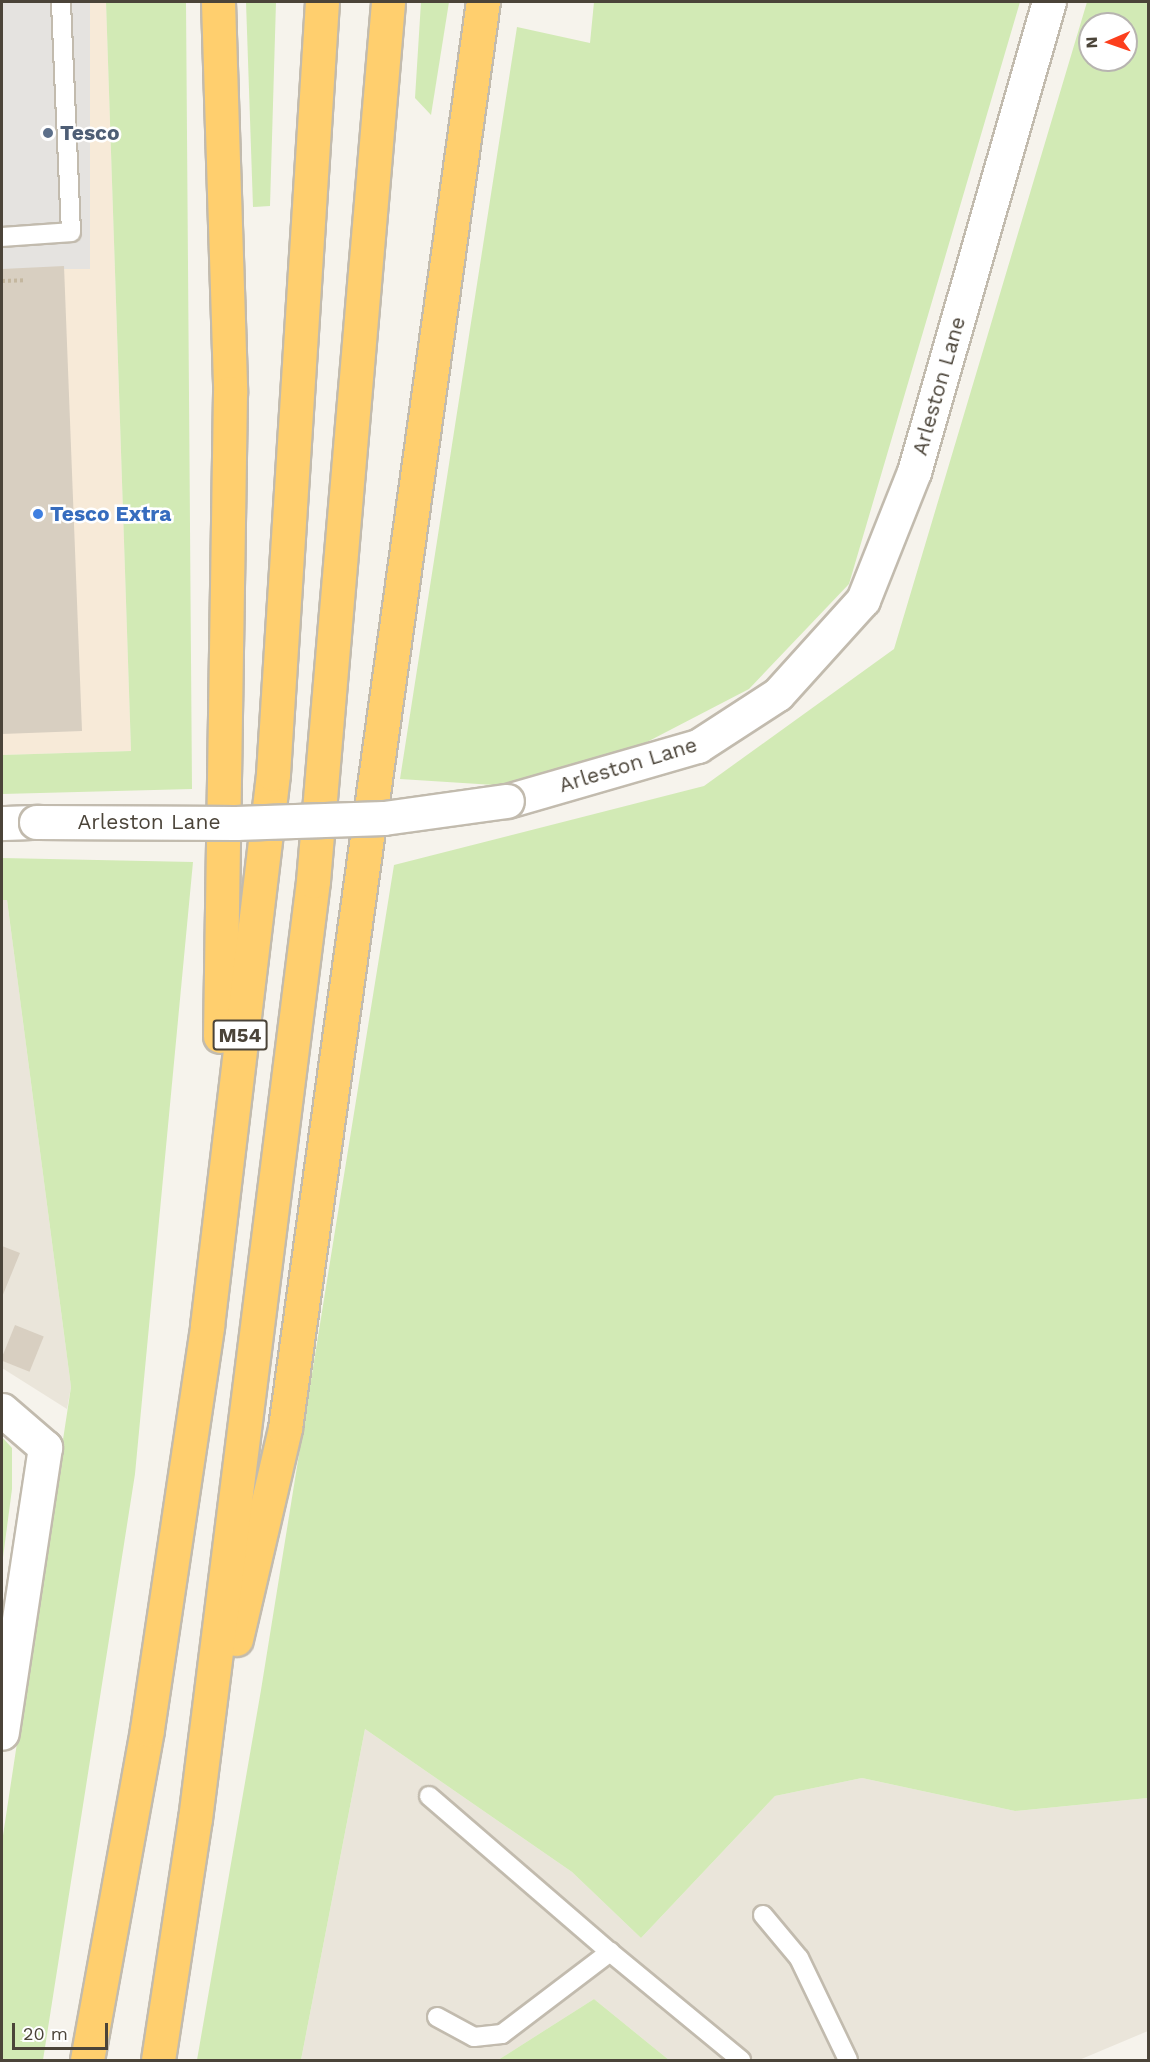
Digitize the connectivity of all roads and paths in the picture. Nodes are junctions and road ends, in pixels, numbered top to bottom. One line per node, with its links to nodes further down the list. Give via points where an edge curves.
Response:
1 (60, 2): 7 (lane, via 71,232)
2 (218, 2): 11 (highway, via 230,405 224,941)
3 (322, 2): 11 (highway, M54, via 273,774)
4 (388, 2): 15 (highway, M54, via 313,881)
5 (483, 2): 15 (highway, M54, via 285,1428)
6 (1049, 2): 10 (street, Arleston Lane, bridge, via 914,472 863,600 778,694 698,746 507,801 384,818 236,823)
7 (2, 237)
8 (25, 280): 9 (path)
9 (2, 281)
10 (2, 823)
11 (207, 1326): 19 (highway, M54, via 147,1729)
12 (2, 1410): 13 (street, via 45,1447)
13 (2, 1733)
14 (429, 1796): 17 (lane)
15 (195, 1819): 20 (highway, M54)
16 (763, 1915): 22 (lane, via 799,1958)
17 (610, 1952): 18 (lane, via 502,2034 474,2037); 21 (lane)
18 (437, 2017)
19 (87, 2061)
20 (158, 2061)
21 (741, 2061)
22 (848, 2061)

